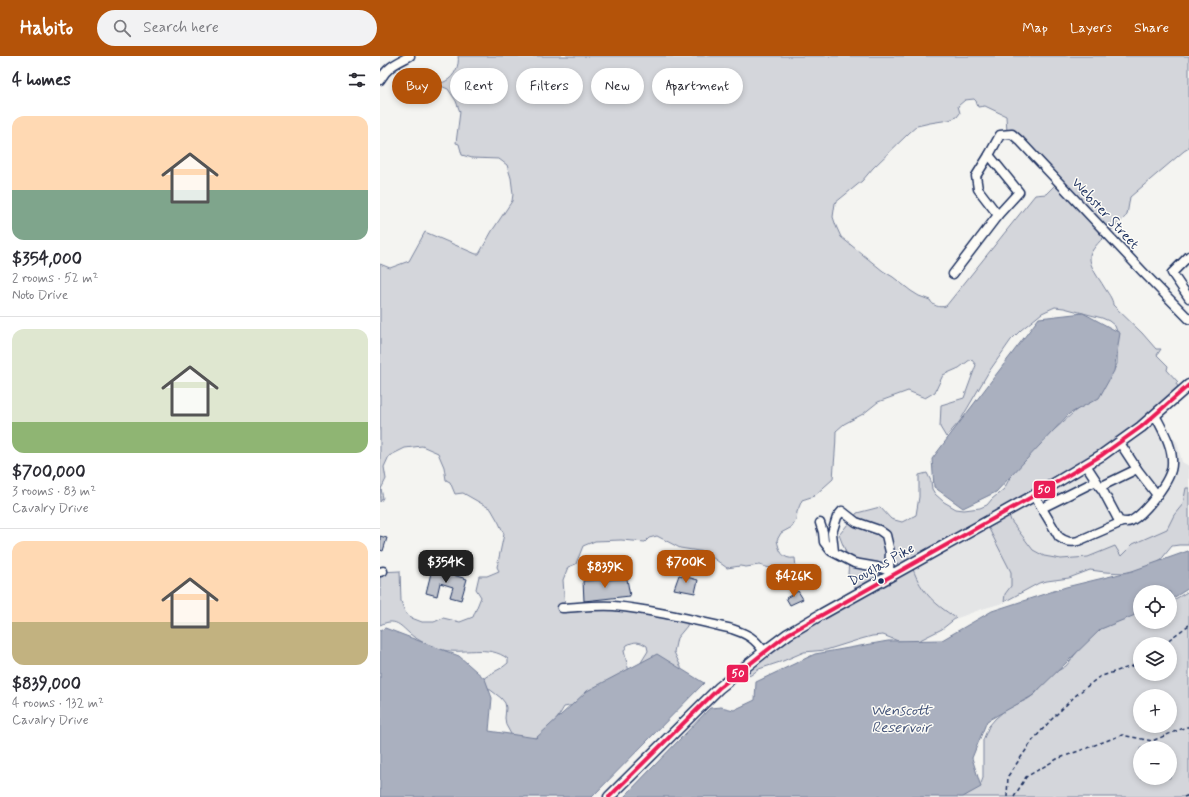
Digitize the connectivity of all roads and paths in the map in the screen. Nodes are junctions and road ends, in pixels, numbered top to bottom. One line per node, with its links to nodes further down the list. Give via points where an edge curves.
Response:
1 (408, 57): 2 (street, via 393,64)
2 (380, 80)
3 (989, 155): 4 (street, via 976,176 978,189); 4 (street, via 1019,192); 8 (street, Webster Street, via 1000,134 1012,134 1020,140)
4 (998, 215): 6 (street)
5 (1189, 256): 7 (street, via 1172,274)
6 (953, 274)
7 (1189, 298)
8 (1189, 318)
9 (1189, 385): 10 (main road, Douglas Pike)
10 (1155, 415): 11 (main road, Douglas Pike); 15 (street, via 1169,443 1172,456 1169,478)
11 (1120, 443): 12 (main road, Douglas Pike); 13 (street)
12 (1086, 465): 14 (street); 16 (main road, Douglas Pike)
13 (1137, 469): 14 (street); 15 (street)
14 (1098, 484): 17 (street); 18 (street, via 1119,522)
15 (1157, 494): 18 (street, via 1147,508 1130,521)
16 (1034, 495): 17 (street); 21 (main road, Douglas Pike)
17 (1042, 508): 18 (street, via 1064,541 1078,542)
18 (1122, 522)
19 (820, 523): 20 (street, via 824,542)
20 (834, 552): 21 (street, via 854,563); 21 (street, via 832,533 842,511 856,522 886,535)
21 (892, 571): 25 (main road, Douglas Pike, via 788,634)
22 (562, 608): 25 (street, via 613,606 669,615 738,631 755,640)
23 (1189, 625): 24 (path)
24 (1173, 637)
25 (764, 652): 29 (main road, Douglas Pike, via 719,688)
26 (1133, 665): 30 (path, via 1099,677 1050,721 1008,776)
27 (1189, 727): 31 (path, via 1152,741 1122,735 1057,759 1026,777)
28 (1189, 795): 32 (path)
29 (609, 797)
30 (1007, 797)
31 (1014, 797)
32 (1184, 797)

